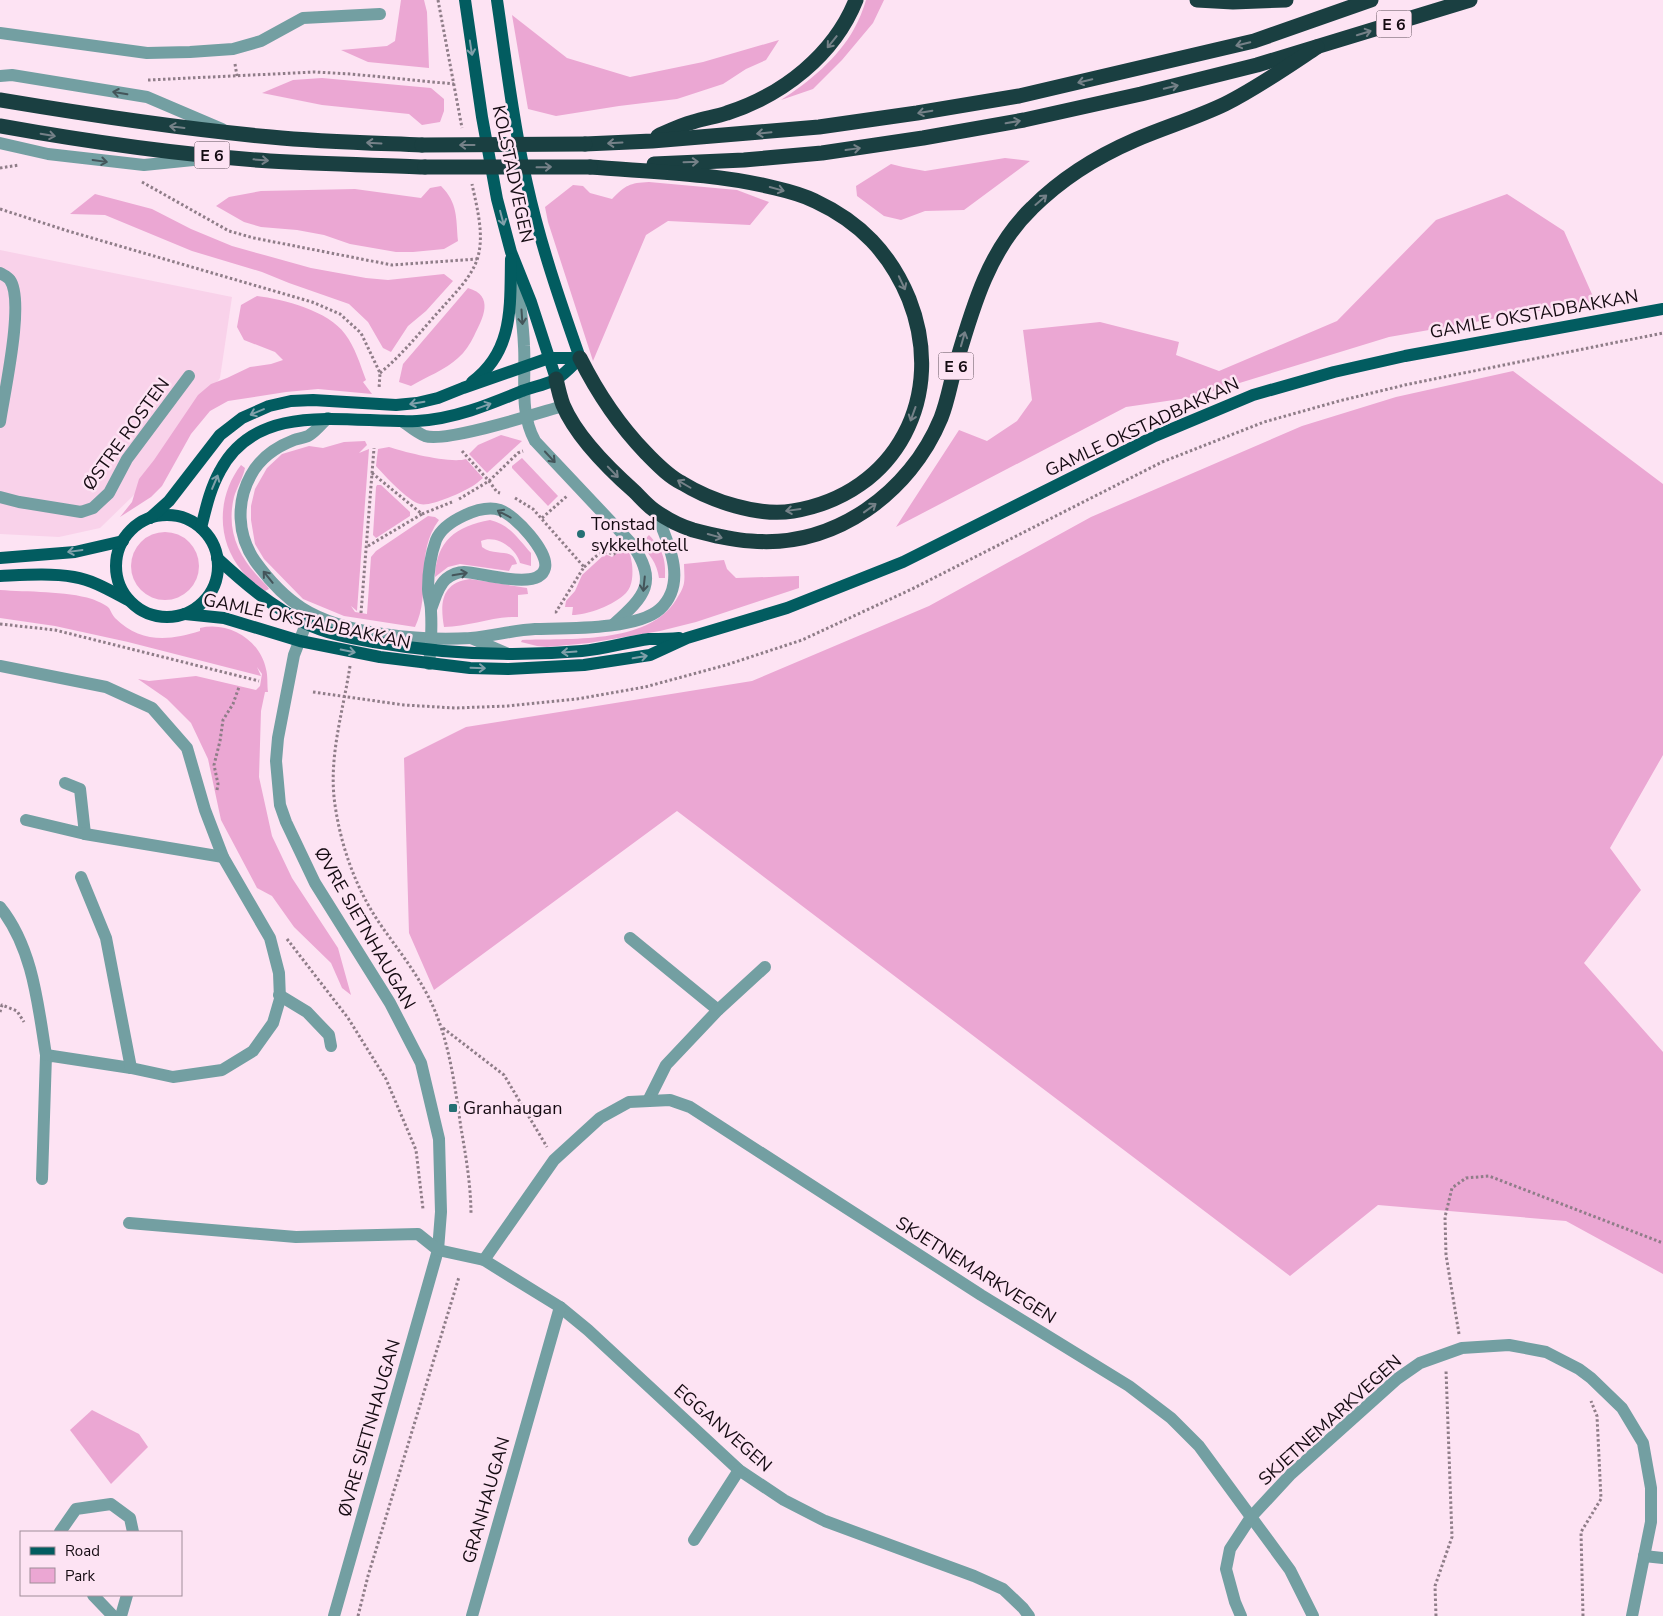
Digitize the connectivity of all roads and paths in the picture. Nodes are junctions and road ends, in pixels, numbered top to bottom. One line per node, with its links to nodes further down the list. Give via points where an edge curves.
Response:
1 (438, 0): 14 (path)
2 (465, 0): 28 (main road, KOLSTADVEGEN, one-way to 28, via 482,117 497,199)
3 (497, 0): 34 (main road, KOLSTADVEGEN, via 527,183 557,292)
4 (856, 0): 19 (highway, E 6, one-way to 19, via 850,16 819,58 780,89 727,113 693,122)
5 (1197, 0): 6 (highway)
6 (1286, 0)
7 (1371, 0): 19 (highway, E 6, one-way to 19, via 1254,41 1019,96 819,127)
8 (1470, 0): 11 (highway, E 6, one-way to 8)
9 (380, 14): 10 (street, via 303,18 261,41 233,49 190,52 147,52)
10 (0, 33)
11 (1317, 47): 23 (highway, E 6, one-way to 11, via 744,160 822,153 923,138 1142,94); 53 (highway, E 6, one-way to 11, via 686,528 724,538 782,541 840,526 887,496 911,471 929,441 941,417 975,301 991,264 1008,236 1031,209 1063,181 1094,162 1133,140 1225,104)
12 (0, 76): 18 (street, one-way to 12, via 147,97 12,75)
13 (140, 81): 14 (path, via 315,72)
14 (454, 84): 17 (path)
15 (0, 100): 18 (highway, E 6, one-way to 15)
16 (0, 126): 21 (highway, E 6, one-way to 21, via 120,145)
17 (463, 132)
18 (231, 133): 19 (highway, E 6, one-way to 18, bridge, via 422,145)
19 (645, 142)
20 (0, 143): 21 (street, one-way to 21, via 48,154 144,165)
21 (228, 157): 23 (highway, E 6, one-way to 23, bridge, via 426,167)
22 (27, 163): 24 (path)
23 (590, 167): 34 (highway, E 6, one-way to 34, via 754,183 813,200 834,211 876,244 894,267 920,333 922,367 915,410 906,434 889,456 869,477 848,492 822,504 791,512 732,505 680,483 658,466 629,435 606,405)
24 (0, 168)
25 (135, 178): 29 (path, via 229,231 254,238 392,265)
26 (471, 178): 29 (path, via 480,222)
27 (0, 209): 36 (path, via 312,302 340,314 361,333)
28 (511, 252): 33 (main road, KOLSTADVEGEN); 35 (street, one-way to 35, via 522,308); 39 (main road, via 510,310 503,343 495,359 480,376)
29 (477, 259): 36 (path, via 468,277 397,359)
30 (0, 273): 46 (street, via 10,280 16,299 14,337)
31 (1663, 309): 73 (main road, GAMLE OKSTADBAKKAN, via 1405,356 1253,395 1155,436 903,562 787,608)
32 (1663, 333): 83 (path, via 1409,384 1264,422 1162,462 912,589 802,640 726,665 645,687 577,699 508,706 455,708)
33 (549, 358): 34 (main road); 35 (main road); 38 (main road, KOLSTADVEGEN)
34 (580, 358): 38 (main road)
35 (525, 366): 39 (main road); 40 (street)
36 (380, 373): 41 (path)
37 (189, 376): 51 (street, ØSTRE ROSTEN, via 127,458 109,493 93,508 81,512)
38 (556, 379): 40 (main road); 42 (highway, E 6)
39 (463, 388): 54 (main road, one-way to 54, via 417,403 387,405 312,400 269,406 242,418 220,435 169,501)
40 (525, 390): 43 (street); 45 (main road, one-way to 40, via 440,419 460,414)
41 (379, 393)
42 (563, 406): 43 (street); 53 (highway, E 6, one-way to 53, via 589,446)
43 (525, 417): 45 (street, via 465,433 426,436); 50 (street, one-way to 50, via 535,441)
44 (328, 418): 45 (main road); 55 (main road, one-way to 44, via 220,471 229,456 249,437 294,420); 66 (street, one-way to 44, via 272,583 251,555 243,537 240,509 251,474 265,456 282,445 310,435)
45 (402, 421)
46 (0, 422)
47 (374, 448): 49 (path)
48 (527, 451): 52 (path, via 518,453 489,481)
49 (372, 473): 58 (path); 58 (path, via 422,514)
50 (578, 487): 56 (path); 71 (street, one-way to 71, via 631,543 644,566 644,592 637,604)
51 (0, 496)
52 (454, 502)
53 (655, 511): 71 (street, via 675,570 669,598 648,617)
54 (150, 518): 55 (main road, via 177,516); 57 (main road, via 139,523)
55 (201, 528): 61 (main road, via 212,542)
56 (527, 533): 65 (street, one-way to 65, via 501,510 478,510 454,520 436,539 428,590); 65 (street, one-way to 56, via 444,580 452,575 463,572 522,580 539,576 545,569 545,559)
57 (123, 541): 60 (main road, one-way to 60, via 75,552); 64 (main road, via 117,556 116,572)
58 (367, 546): 68 (path)
59 (618, 548): 62 (path, via 614,554 603,552)
60 (0, 558)
61 (218, 558): 67 (main road, via 211,592 200,605); 70 (main road, GAMLE OKSTADBAKKAN, via 267,601)
62 (584, 567)
63 (0, 576): 64 (main road, via 73,577)
64 (129, 600): 67 (main road, via 155,616)
65 (431, 609): 75 (street)
66 (304, 610): 70 (street); 75 (street, via 336,624)
67 (185, 614): 74 (main road, GAMLE OKSTADBAKKAN, via 224,618)
68 (361, 614)
69 (0, 624): 80 (path, via 55,630)
70 (306, 624): 74 (street, ØVRE SJETNHAUGAN); 75 (main road, GAMLE OKSTADBAKKAN, via 350,638)
71 (614, 624): 72 (street, via 522,630)
72 (472, 638): 75 (street); 76 (street)
73 (687, 638): 76 (main road, GAMLE OKSTADBAKKAN, one-way to 76, via 648,640 583,651); 77 (main road, GAMLE OKSTADBAKKAN, one-way to 73, via 508,669 584,665 650,655)
74 (300, 640): 77 (main road, GAMLE OKSTADBAKKAN, one-way to 77, via 371,656); 105 (street, ØVRE SJETNHAUGAN, via 292,663 278,738 276,761 280,805 314,883 390,1003 421,1063 439,1139 441,1212)
75 (431, 644): 76 (main road, GAMLE OKSTADBAKKAN); 77 (street)
76 (508, 654)
77 (429, 664)
78 (350, 665): 83 (path)
79 (0, 666): 85 (street, via 106,687 152,708 188,748)
80 (259, 681)
81 (239, 687): 85 (path, via 234,704 222,720 214,765 218,788)
82 (313, 692): 83 (path)
83 (346, 697): 95 (path, via 335,749 333,779 346,856 377,919 423,987)
84 (65, 783): 87 (street, via 80,789)
85 (205, 810): 88 (street)
86 (26, 820): 87 (street)
87 (85, 834): 88 (street)
88 (223, 857): 93 (street, via 270,938 279,973)
89 (81, 878): 98 (street, via 106,938)
90 (0, 906): 97 (street, via 20,938 37,996)
91 (630, 938): 94 (street)
92 (765, 967): 94 (street)
93 (279, 995): 96 (street, via 307,1012 329,1035); 98 (street, via 273,1023 253,1051 222,1070 173,1078)
94 (718, 1010): 99 (street, via 666,1065)
95 (442, 1028): 100 (path, via 504,1076); 102 (path, via 470,1180)
96 (331, 1046)
97 (46, 1055): 98 (street); 101 (street)
98 (130, 1068)
99 (648, 1101): 100 (street, SKJETNEMARKVEGEN, via 629,1102 600,1118); 113 (street, SKJETNEMARKVEGEN, via 670,1100 690,1107 981,1295 1129,1386 1171,1418 1199,1446)
100 (554, 1160): 106 (street, SKJETNEMARKVEGEN)
101 (42, 1179)
102 (471, 1215)
103 (129, 1223): 105 (street, via 296,1237 418,1234)
104 (1663, 1243): 109 (path, via 1489,1176 1466,1178 1452,1188 1445,1217 1446,1255)
105 (438, 1250): 106 (street, EGGANVEGEN); 123 (street, ØVRE SJETNHAUGAN)
106 (484, 1260): 108 (street, EGGANVEGEN)
107 (459, 1277): 124 (path)
108 (560, 1308): 112 (street, EGGANVEGEN); 125 (street, GRANHAUGAN)
109 (1462, 1348): 110 (street, SKJETNEMARKVEGEN); 111 (street, SKJETNEMARKVEGEN, via 1509,1345 1546,1352)
110 (1446, 1353): 113 (street, SKJETNEMARKVEGEN, via 1420,1363 1397,1379 1291,1474); 129 (path, via 1452,1537 1435,1586)
111 (1591, 1378): 117 (street, SKJETNEMARKVEGEN, via 1622,1408 1643,1443 1651,1488); 130 (path, via 1586,1390 1597,1416 1601,1499 1581,1532)
112 (739, 1470): 116 (street); 126 (street, EGGANVEGEN, via 784,1500 825,1521 1003,1589)
113 (1251, 1517): 127 (street, via 1230,1549 1226,1569); 128 (street, SKJETNEMARKVEGEN, via 1290,1570)
114 (61, 1531): 115 (street, via 76,1509 111,1504 130,1518)
115 (133, 1531)
116 (694, 1540)
117 (1644, 1556): 118 (street); 131 (street, SKJETNEMARKVEGEN)
118 (1663, 1558)
119 (94, 1596): 121 (street)
120 (127, 1596): 122 (street)
121 (113, 1616)
122 (121, 1616)
123 (334, 1616)
124 (358, 1616)
125 (472, 1616)
126 (1029, 1616)
127 (1241, 1616)
128 (1313, 1616)
129 (1436, 1616)
130 (1583, 1616)
131 (1632, 1616)

